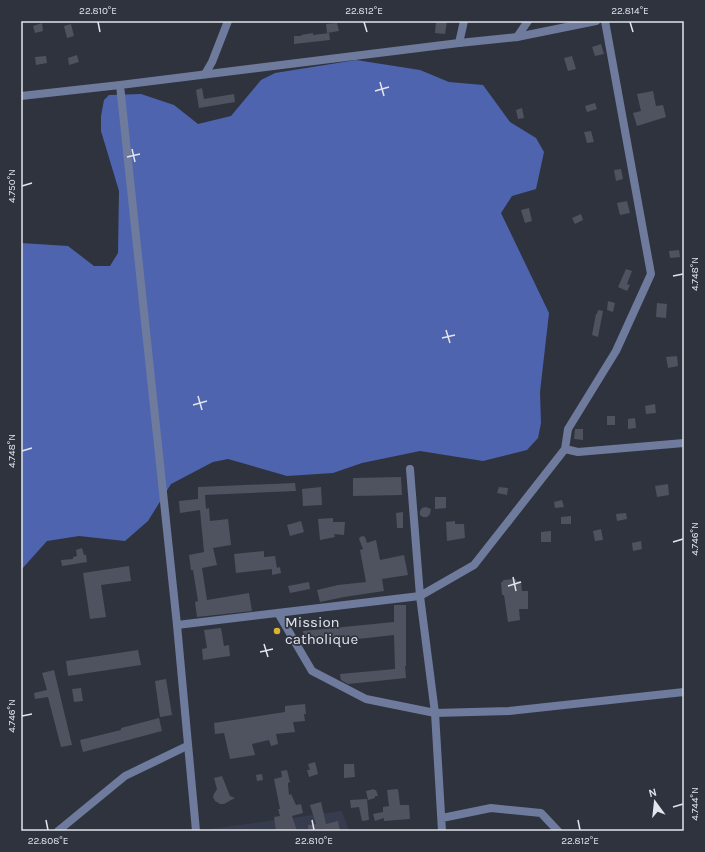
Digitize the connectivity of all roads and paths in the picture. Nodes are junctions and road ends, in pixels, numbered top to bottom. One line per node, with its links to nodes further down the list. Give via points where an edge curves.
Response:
1 (228, 21): 8 (street)
2 (464, 21): 7 (street)
3 (528, 21): 6 (street)
4 (596, 21): 6 (street)
5 (606, 21): 12 (street, via 651,274 616,351 568,429)
6 (517, 37): 7 (street)
7 (459, 42): 8 (street)
8 (205, 74): 9 (street)
9 (120, 85): 10 (street); 16 (street)
10 (21, 96)
11 (684, 443): 12 (street, via 578,452)
12 (565, 449): 14 (street, via 474,565)
13 (410, 469): 14 (street)
14 (420, 596): 15 (street); 18 (street)
15 (278, 613): 16 (street); 18 (street, via 312,671 366,699)
16 (176, 625): 19 (street)
17 (684, 692): 18 (street, via 509,711)
18 (435, 713): 20 (street)
19 (187, 746): 21 (street, via 125,776); 22 (street)
20 (442, 818): 23 (street); 24 (street, via 491,808 542,812)
21 (58, 831)
22 (196, 831)
23 (442, 831)
24 (558, 831)

